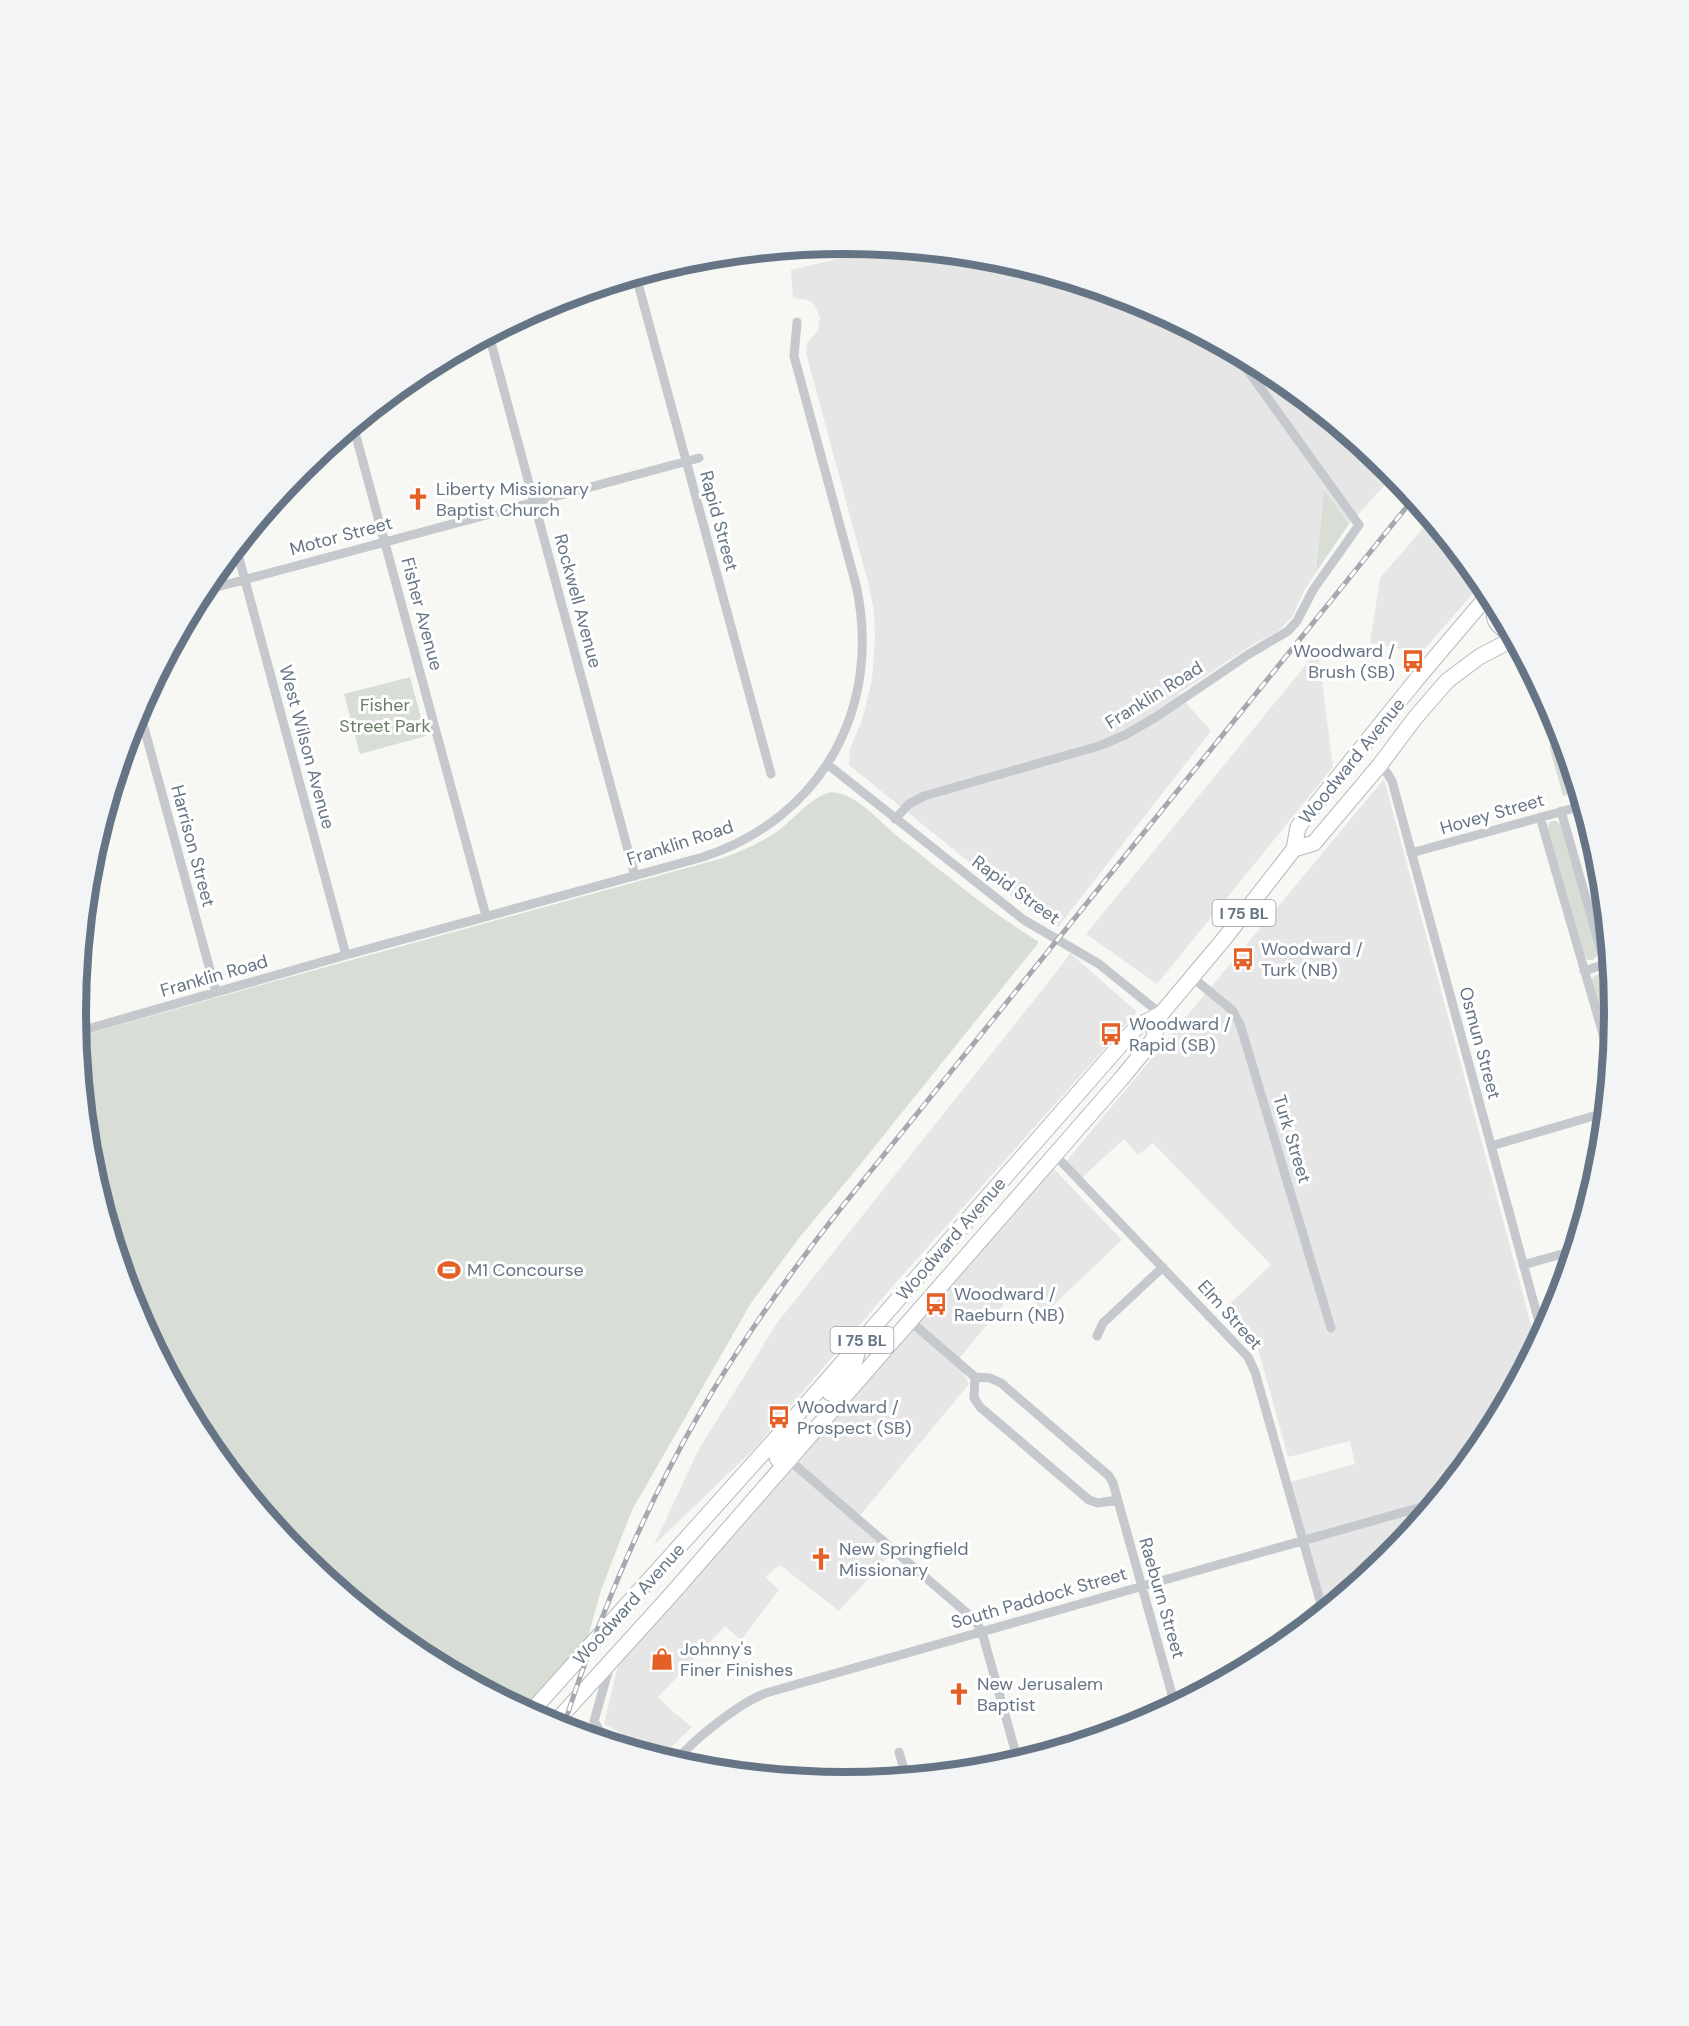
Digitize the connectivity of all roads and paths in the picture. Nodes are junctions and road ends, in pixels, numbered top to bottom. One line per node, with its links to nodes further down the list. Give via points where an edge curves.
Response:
1 (638, 283): 7 (street, Rapid Street)
2 (796, 322): 16 (street, Franklin Road, via 794,356 856,585 862,621 863,657 858,692 847,726)
3 (491, 342): 8 (street, Rockwell Avenue)
4 (1248, 371): 22 (street, Franklin Road, via 1359,525 1313,590 1297,621 1288,631 1125,735 1086,751 924,796 909,804)
5 (355, 433): 9 (street, Fisher Avenue)
6 (699, 458): 7 (street, Motor Street)
7 (686, 462): 8 (street, Motor Street); 18 (street, Rapid Street)
8 (534, 502): 9 (street, Motor Street); 25 (street, Rockwell Avenue)
9 (385, 542): 11 (street, Motor Street); 26 (street, Fisher Avenue)
10 (238, 556): 11 (street, West Wilson Avenue)
11 (245, 580): 12 (street, Motor Street); 28 (street, West Wilson Avenue)
12 (216, 588)
13 (1482, 602): 23 (main road, Woodward Avenue / I 75 BL, via 1298,827)
14 (1507, 642): 17 (main road, Woodward Avenue / I 75 BL, via 1447,681)
15 (143, 723): 32 (street, Harrison Street)
16 (827, 764): 22 (street, Rapid Street); 25 (street, Franklin Road, via 793,805 750,837 712,854)
17 (1379, 766): 23 (main road, Woodward Avenue / I 75 BL, via 1314,843); 24 (street, Osmun Street, via 1392,781)
18 (771, 774)
19 (1575, 808): 20 (street, Hovey Street)
20 (1561, 812): 21 (street, Hovey Street); 27 (street)
21 (1540, 817): 24 (street, Hovey Street); 30 (street)
22 (895, 819): 33 (street, Rapid Street, via 1024,920 1099,964)
23 (1294, 849): 31 (main road, Woodward Avenue / I 75 BL)
24 (1411, 853): 37 (street, Osmun Street)
25 (635, 876): 26 (street, Franklin Road)
26 (486, 916): 28 (street, Franklin Road)
27 (1600, 940)
28 (346, 955): 32 (street, Franklin Road)
29 (1602, 965): 30 (street)
30 (1584, 971): 35 (street)
31 (1192, 977): 33 (main road, Woodward Avenue / I 75 BL); 45 (street, Turk Street, via 1239,1020)
32 (216, 992): 34 (street, Franklin Road)
33 (1161, 1014): 38 (main road, Woodward Avenue / I 75 BL, via 1153,1040); 39 (main road, Woodward Avenue / I 75 BL, via 1138,1026 1123,1042)
34 (86, 1029)
35 (1603, 1035)
36 (1596, 1115): 37 (street)
37 (1491, 1146): 41 (street, Osmun Street)
38 (1055, 1155): 42 (street, Elm Street); 44 (main road, Woodward Avenue / I 75 BL)
39 (949, 1242): 44 (main road, via 959,1245 959,1252 910,1308); 47 (main road, Woodward Avenue / I 75 BL)
40 (1564, 1253): 41 (street)
41 (1523, 1265): 43 (street, Osmun Street)
42 (1163, 1267): 46 (street, via 1103,1323); 52 (street, Elm Street, via 1250,1361)
43 (1538, 1320)
44 (910, 1321): 48 (street, Raeburn Street); 49 (main road, Woodward Avenue / I 75 BL)
45 (1331, 1328)
46 (1096, 1336)
47 (859, 1343): 49 (main road, via 854,1365 777,1454 781,1461); 58 (main road, Woodward Avenue / I 75 BL)
48 (975, 1377): 50 (street, Raeburn Street, via 1001,1383 1106,1473); 50 (street, via 974,1398 980,1407 1089,1500)
49 (789, 1460): 55 (street, via 972,1617); 56 (main road, Woodward Avenue / I 75 BL)
50 (1118, 1500): 53 (street, Raeburn Street)
51 (1420, 1507): 52 (street, South Paddock Street)
52 (1303, 1540): 53 (street, South Paddock Street); 54 (street, Elm Street)
53 (1142, 1586): 55 (street, South Paddock Street); 57 (street, Raeburn Street)
54 (1321, 1604)
55 (982, 1632): 62 (street); 63 (street, South Paddock Street, via 753,1698)
56 (611, 1663): 59 (main road, Woodward Avenue / I 75 BL); 60 (street, via 594,1721)
57 (1173, 1697)
58 (536, 1706)
59 (561, 1717)
60 (603, 1733)
61 (898, 1752): 64 (street)
62 (1015, 1752)
63 (684, 1754)
64 (904, 1769)

